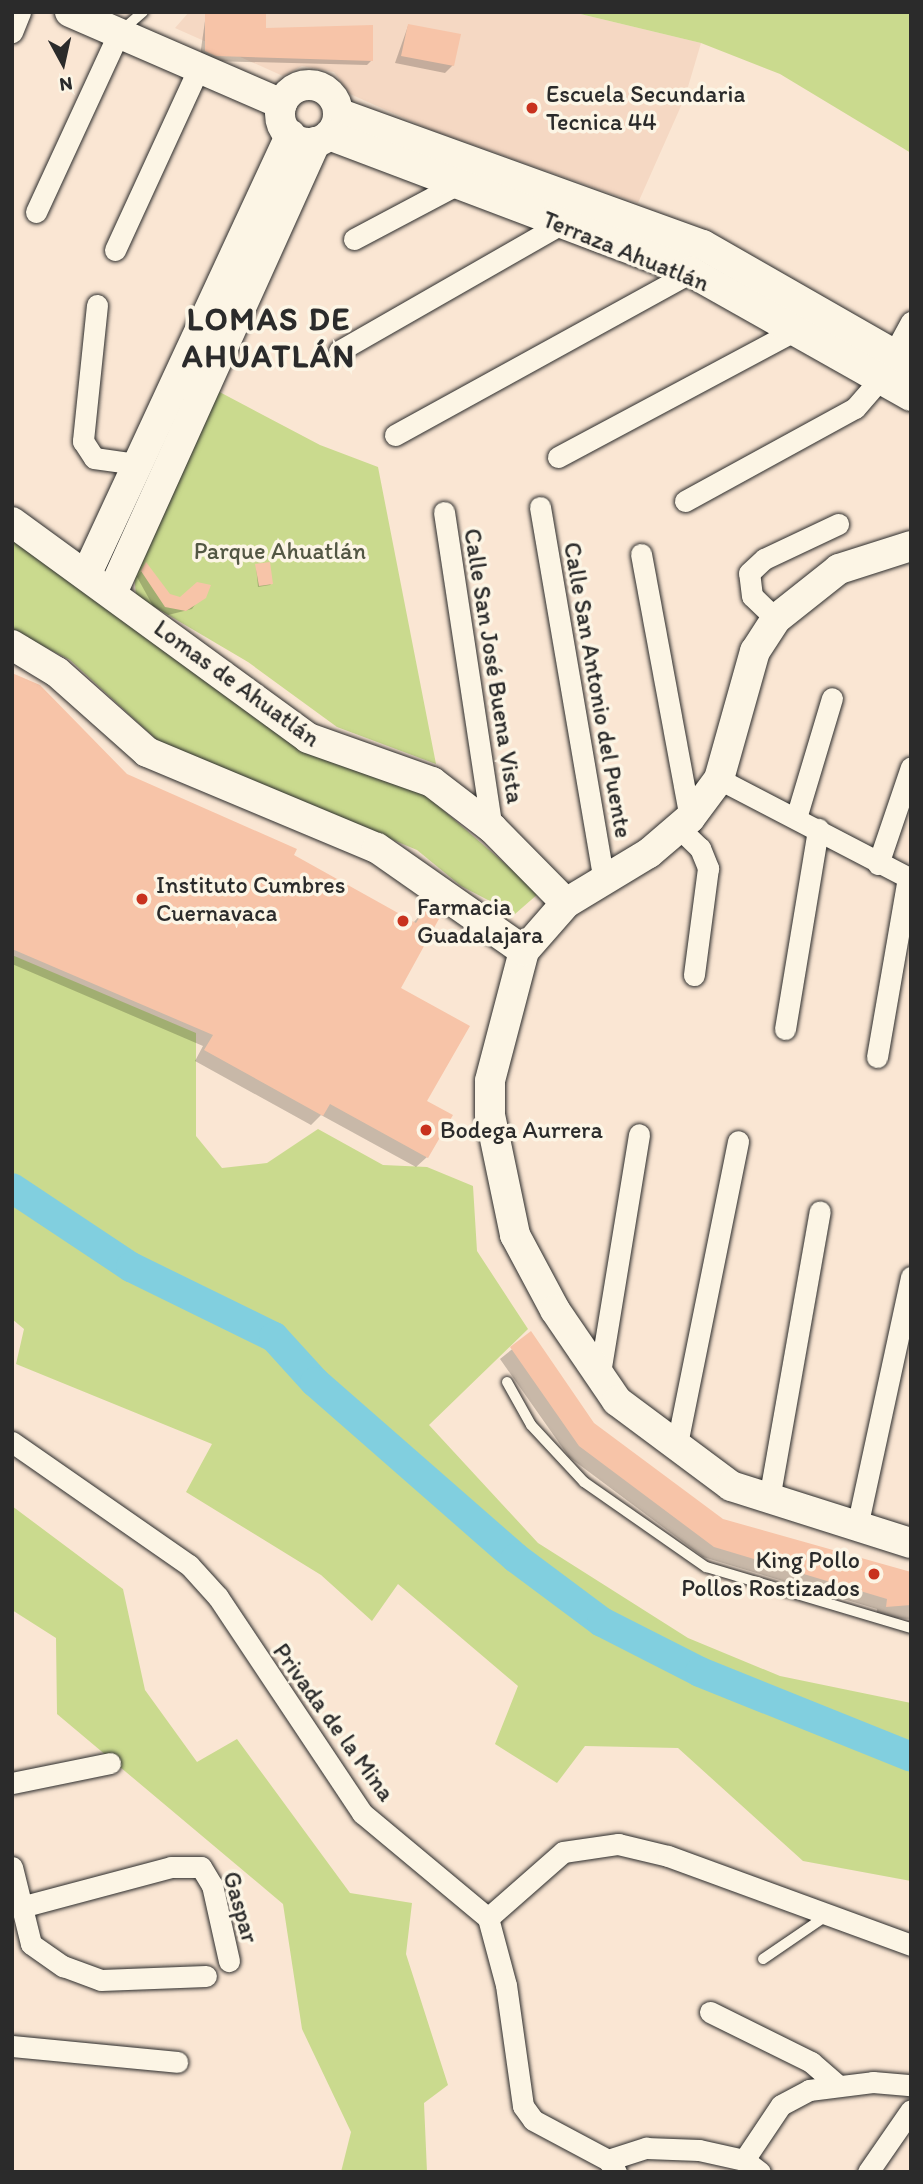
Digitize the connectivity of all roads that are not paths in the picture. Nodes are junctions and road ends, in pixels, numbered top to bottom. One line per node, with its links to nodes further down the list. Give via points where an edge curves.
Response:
1 (20, 12): 5 (street)
2 (143, 12): 4 (lane)
3 (82, 14): 4 (street)
4 (118, 32): 6 (street); 10 (street)
5 (12, 33)
6 (199, 66): 7 (street); 13 (street)
7 (282, 104): 8 (street); 8 (street, via 293,90 318,86 333,97)
8 (318, 131): 9 (street, Terraza Ahuatlán); 19 (street, Terraza Ahuatlán, via 703,245); 23 (street); 32 (street)
9 (454, 186): 11 (street, Terraza Ahuatlán); 12 (street)
10 (36, 212)
11 (561, 224): 14 (street, Terraza Ahuatlán); 18 (street)
12 (354, 239)
13 (115, 250)
14 (691, 272): 17 (street, Terraza Ahuatlán); 21 (street)
15 (97, 305): 23 (street, via 83,441 94,458)
16 (911, 322): 19 (street)
17 (794, 331): 19 (street, Terraza Ahuatlán); 22 (street)
18 (339, 351)
19 (895, 366): 20 (street, Terraza Ahuatlán); 24 (street, via 845,415)
20 (911, 396)
21 (395, 435)
22 (558, 457)
23 (136, 464): 31 (street)
24 (685, 500)
25 (540, 507): 44 (street, Calle San Antonio del Puente)
26 (444, 512): 40 (street, Calle San José Buena Vista)
27 (12, 522): 31 (street, Lomas de Ahuatlán)
28 (838, 524): 33 (street, via 764,559 750,573 752,596)
29 (911, 546): 33 (street, via 839,569)
30 (641, 554): 39 (street)
31 (88, 571): 32 (street, Lomas de Ahuatlán)
32 (112, 593): 40 (street, Lomas de Ahuatlán, via 308,738 432,782)
33 (776, 619): 37 (street, via 755,651)
34 (12, 645): 46 (street, via 57,672 147,752 377,848)
35 (832, 698): 38 (street)
36 (911, 767): 42 (street)
37 (719, 779): 38 (street); 39 (street)
38 (796, 818): 41 (street)
39 (685, 823): 44 (street); 47 (street, via 708,868)
40 (492, 828): 45 (street, Lomas de Ahuatlán)
41 (818, 829): 42 (street); 48 (street)
42 (878, 864): 43 (street)
43 (909, 879): 49 (street)
44 (604, 882): 45 (street)
45 (566, 903): 46 (street)
46 (524, 951): 54 (street, via 499,1032 490,1115 515,1235)
47 (694, 975)
48 (785, 1030)
49 (877, 1057)
50 (639, 1134): 54 (street)
51 (737, 1141): 57 (street)
52 (820, 1211): 58 (street)
53 (911, 1276): 59 (street)
54 (599, 1379): 57 (street)
55 (507, 1382): 61 (lane, via 531,1425 584,1482 706,1567)
56 (12, 1442): 66 (street, Privada de la Mina, via 189,1565 218,1597 362,1813)
57 (676, 1449): 58 (street, via 731,1486)
58 (769, 1499): 59 (street)
59 (857, 1528): 60 (street)
60 (911, 1543)
61 (911, 1628)
62 (110, 1763): 63 (street)
63 (12, 1783)
64 (12, 1867): 65 (street)
65 (21, 1907): 69 (street); 71 (street, Gaspar, via 171,1867 201,1867 212,1885)
66 (488, 1918): 67 (street, via 550,1860 591,1843 668,1856); 79 (street, via 506,1985 523,2106 542,2126)
67 (823, 1918): 68 (street); 70 (lane)
68 (911, 1945)
69 (22, 1946): 72 (street, via 101,1980)
70 (762, 1959)
71 (229, 1961)
72 (206, 1976)
73 (710, 2012): 76 (street, via 811,2062)
74 (12, 2046): 75 (street)
75 (177, 2062)
76 (837, 2085): 77 (street); 80 (street, via 781,2105)
77 (911, 2085)
78 (911, 2110): 81 (street)
79 (612, 2166): 80 (street, via 646,2148)
80 (752, 2166)
81 (868, 2172)

